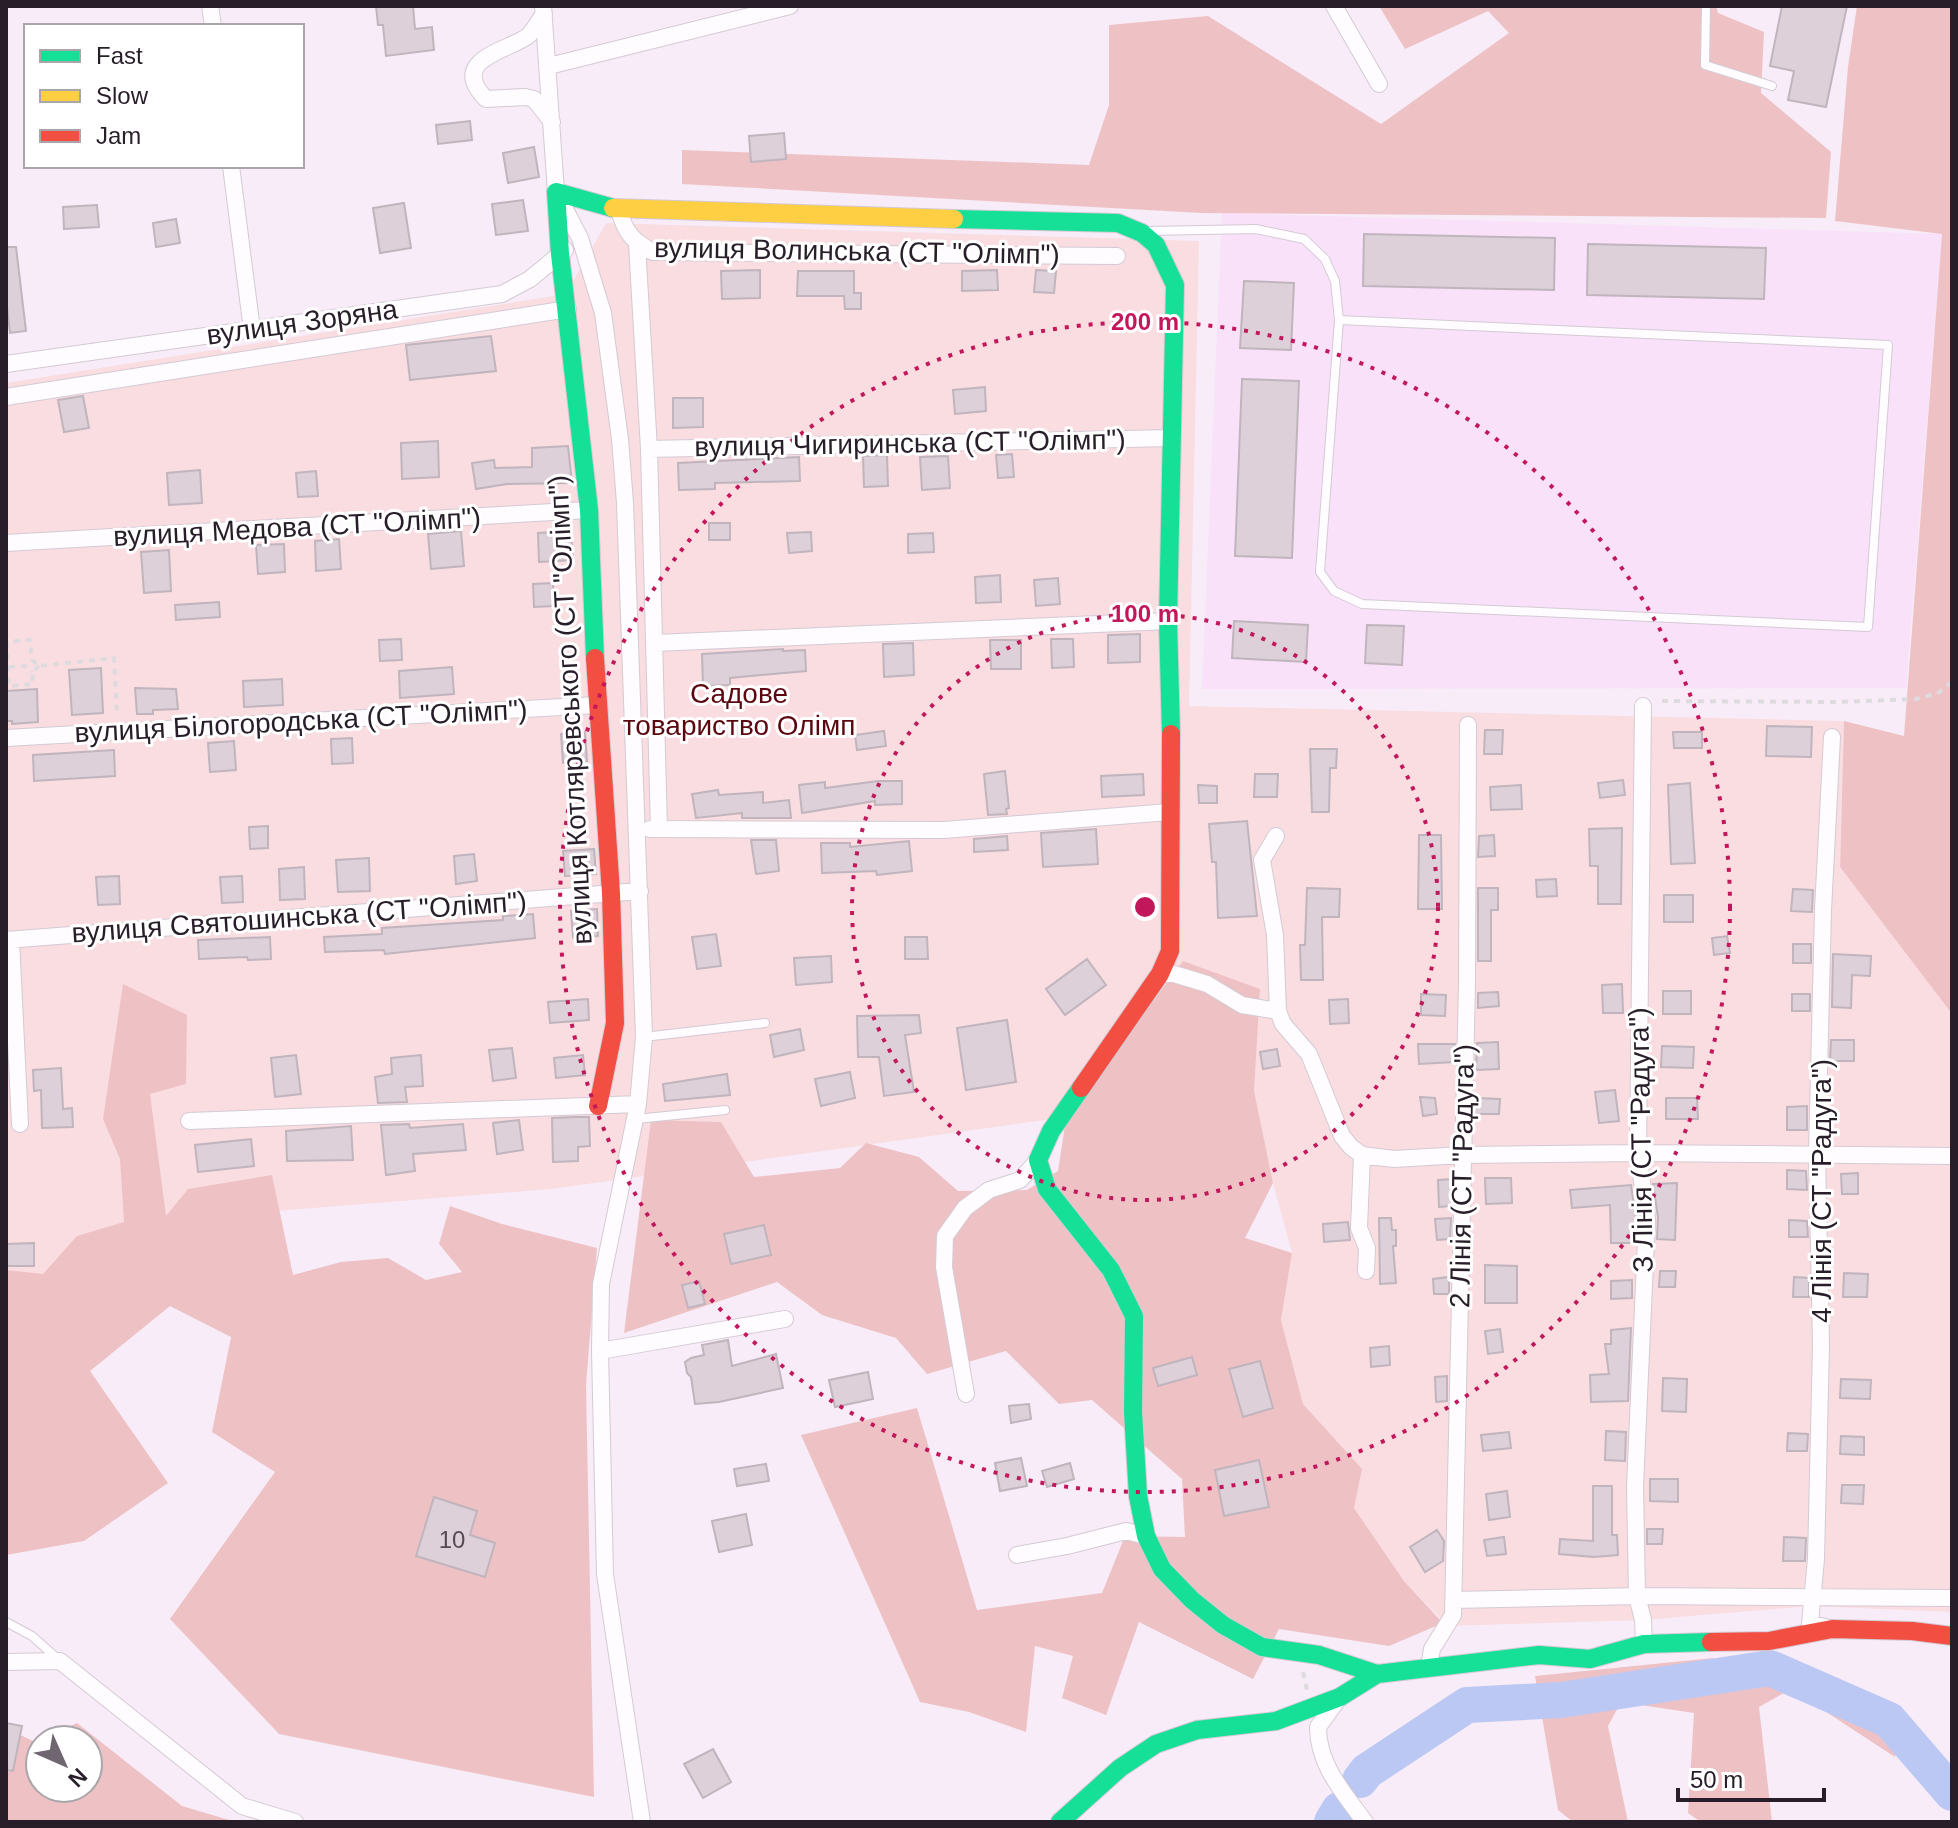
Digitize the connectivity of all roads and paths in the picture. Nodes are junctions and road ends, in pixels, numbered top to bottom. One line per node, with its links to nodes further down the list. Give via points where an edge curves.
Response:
1 (790, 6): 6 (street)
2 (1334, 6): 7 (street)
3 (1706, 6): 8 (lane, via 1705,65)
4 (544, 10): 5 (street); 6 (street)
5 (527, 37): 6 (street, via 537,40); 9 (street, via 481,60 475,74 477,89 486,99)
6 (549, 65): 9 (street, via 539,88); 10 (street)
7 (1379, 84)
8 (1772, 86)
9 (525, 97): 10 (street, via 534,99)
10 (552, 122): 12 (street)
11 (231, 168): 21 (street)
12 (556, 192): 13 (street); 15 (street); 17 (street, вулиця Котляревського (СТ "Олімп"))
13 (619, 210): 14 (street, via 1118,223); 16 (street, вулиця Волинська (СТ "Олімп"), via 625,231)
14 (1142, 231): 20 (lane, via 1256,229 1304,239 1325,259 1335,281); 24 (street, via 1164,254 1175,285)
15 (580, 238): 17 (street, вулиця Зоряна); 44 (street, via 603,313 620,439)
16 (637, 244): 18 (street, вулиця Волинська (СТ "Олімп"), via 653,252); 25 (street)
17 (560, 254): 19 (street, вулиця Котляревського (СТ "Олімп")); 21 (street, вулиця Зоряна, via 502,294)
18 (1117, 256)
19 (568, 309): 23 (street); 26 (street, вулиця Котляревського (СТ "Олімп"))
20 (1339, 320): 20 (lane, via 1888,345 1868,627 1362,604 1334,591 1320,572)
21 (252, 330): 22 (street, вулиця Зоряна)
22 (6, 364)
23 (6, 397)
24 (1172, 438): 25 (street, вулиця Чигиринська (СТ "Олімп")); 28 (street)
25 (649, 449): 29 (street)
26 (589, 510): 27 (street, вулиця Медова (СТ "Олімп")); 37 (street, вулиця Котляревського (СТ "Олімп"))
27 (6, 543)
28 (1168, 621): 29 (street); 43 (street)
29 (655, 643): 45 (street)
30 (32, 660): 31 (path); 32 (path); 33 (path, via 30,640 7,642)
31 (25, 666): 33 (path); 34 (path)
32 (39, 666): 34 (path); 40 (path, via 114,658)
33 (9, 667): 34 (path, via 9,686 33,684)
34 (32, 672)
35 (1952, 682): 36 (path, via 1916,699)
36 (1662, 701)
37 (597, 705): 40 (street, вулиця Білогородська (СТ "Олімп")); 48 (street, вулиця Котляревського (СТ "Олімп"))
38 (1643, 706): 59 (street, З Лінія (СТ "Радуга"))
39 (1468, 725): 62 (street, 2 Лінія (СТ "Радуга"))
40 (118, 730): 42 (street, вулиця Білогородська (СТ "Олімп"))
41 (1832, 737): 60 (street, 4 Лінія (СТ "Радуга"))
42 (6, 738)
43 (1169, 812): 45 (street, via 944,830); 50 (street, via 1170,951)
44 (636, 829): 45 (street); 47 (street)
45 (659, 829)
46 (1276, 836): 51 (street, via 1262,860 1275,935)
47 (640, 891): 48 (street, вулиця Святошинська (СТ "Олімп")); 53 (street)
48 (611, 893): 49 (street, вулиця Святошинська (СТ "Олімп")); 54 (street, вулиця Котляревського (СТ "Олімп"), via 615,1023)
49 (8, 940): 58 (street)
50 (1160, 974): 51 (street, via 1207,984 1242,1005); 64 (street, via 1051,1131)
51 (1278, 1011): 61 (street, via 1309,1054 1342,1136)
52 (765, 1023): 53 (lane)
53 (644, 1037): 56 (street)
54 (598, 1106): 56 (street); 57 (street)
55 (725, 1110): 56 (lane)
56 (636, 1112): 67 (street, via 601,1284)
57 (189, 1121)
58 (20, 1124)
59 (1638, 1153): 60 (street); 62 (street); 71 (street, З Лінія (СТ "Радуга"), via 1647,1218 1635,1486)
60 (1817, 1153): 63 (street); 72 (street, 4 Лінія (СТ "Радуга"), via 1821,1345 1816,1559)
61 (1362, 1155): 62 (street); 65 (street, via 1359,1228 1367,1248)
62 (1462, 1155): 74 (street, 2 Лінія (СТ "Радуга"))
63 (1952, 1156)
64 (1038, 1160): 68 (street, via 1020,1180 989,1190 965,1208 945,1236 944,1267); 69 (street, via 1047,1189 1111,1270 1134,1316 1133,1412)
65 (1366, 1271)
66 (785, 1319): 67 (street)
67 (600, 1351): 87 (street, via 605,1574)
68 (966, 1394)
69 (1146, 1536): 70 (street, via 1126,1531); 79 (street, via 1162,1569 1223,1625 1262,1647)
70 (1017, 1555)
71 (1637, 1596): 72 (street); 74 (street); 78 (street, З Лінія (СТ "Радуга"))
72 (1810, 1597): 73 (street); 76 (street, via 1810,1623)
73 (1952, 1598)
74 (1454, 1600): 82 (street, 2 Лінія (СТ "Радуга"), via 1453,1615 1432,1649)
75 (6, 1622): 80 (lane)
76 (1832, 1629): 77 (street); 78 (street, via 1769,1641)
77 (1952, 1636)
78 (1644, 1644): 82 (street, via 1590,1659 1539,1655)
79 (1298, 1653): 83 (street); 85 (path)
80 (60, 1661): 81 (street); 86 (street, via 242,1806)
81 (6, 1662)
82 (1429, 1667): 83 (street)
83 (1377, 1674): 84 (street)
84 (1340, 1697): 85 (street); 89 (street, via 1318,1727 1320,1752)
85 (1311, 1708): 88 (street, via 1276,1721 1197,1730 1156,1744 1120,1768)
86 (295, 1822)
87 (642, 1822)
88 (1060, 1822)
89 (1365, 1822)

